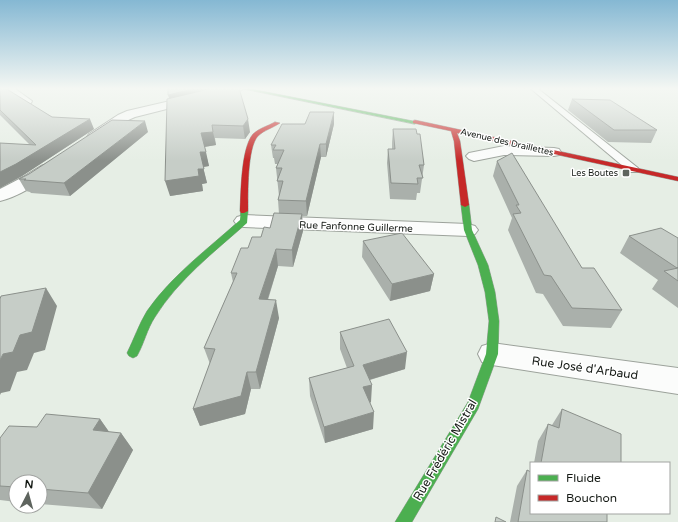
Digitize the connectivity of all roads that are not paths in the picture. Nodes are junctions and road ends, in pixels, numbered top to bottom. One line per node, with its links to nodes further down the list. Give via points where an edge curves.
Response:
1 (138, 112): 7 (street, via 122,118)
2 (369, 112): 5 (street, Avenue des Draillettes)
3 (563, 112): 11 (lane)
4 (278, 123): 15 (street, via 260,132 253,140 247,171)
5 (453, 130): 6 (street, Avenue des Draillettes); 13 (street, Rue Frédéric Mistral, via 457,141)
6 (487, 137): 8 (street, Avenue des Draillettes); 9 (street, Rue Frédéric Mistral)
7 (85, 143)
8 (555, 152): 9 (street, via 505,149); 11 (street, Avenue des Draillettes)
9 (474, 156): 13 (street, Rue Frédéric Mistral)
10 (60, 160): 14 (street, via 29,181)
11 (634, 170): 12 (street, Avenue des Draillettes)
12 (678, 179)
13 (463, 191): 16 (street, Rue Frédéric Mistral)
14 (0, 196)
15 (244, 221): 16 (street, Rue Fanfonne Guillerme); 17 (street, via 162,299 150,315)
16 (468, 230): 18 (street, Rue Frédéric Mistral, via 483,265 490,292 494,321)
17 (133, 353)
18 (492, 354): 19 (street, Rue José d'Arbaud); 20 (street, Rue Frédéric Mistral, via 473,405)
19 (678, 381)
20 (403, 522)

